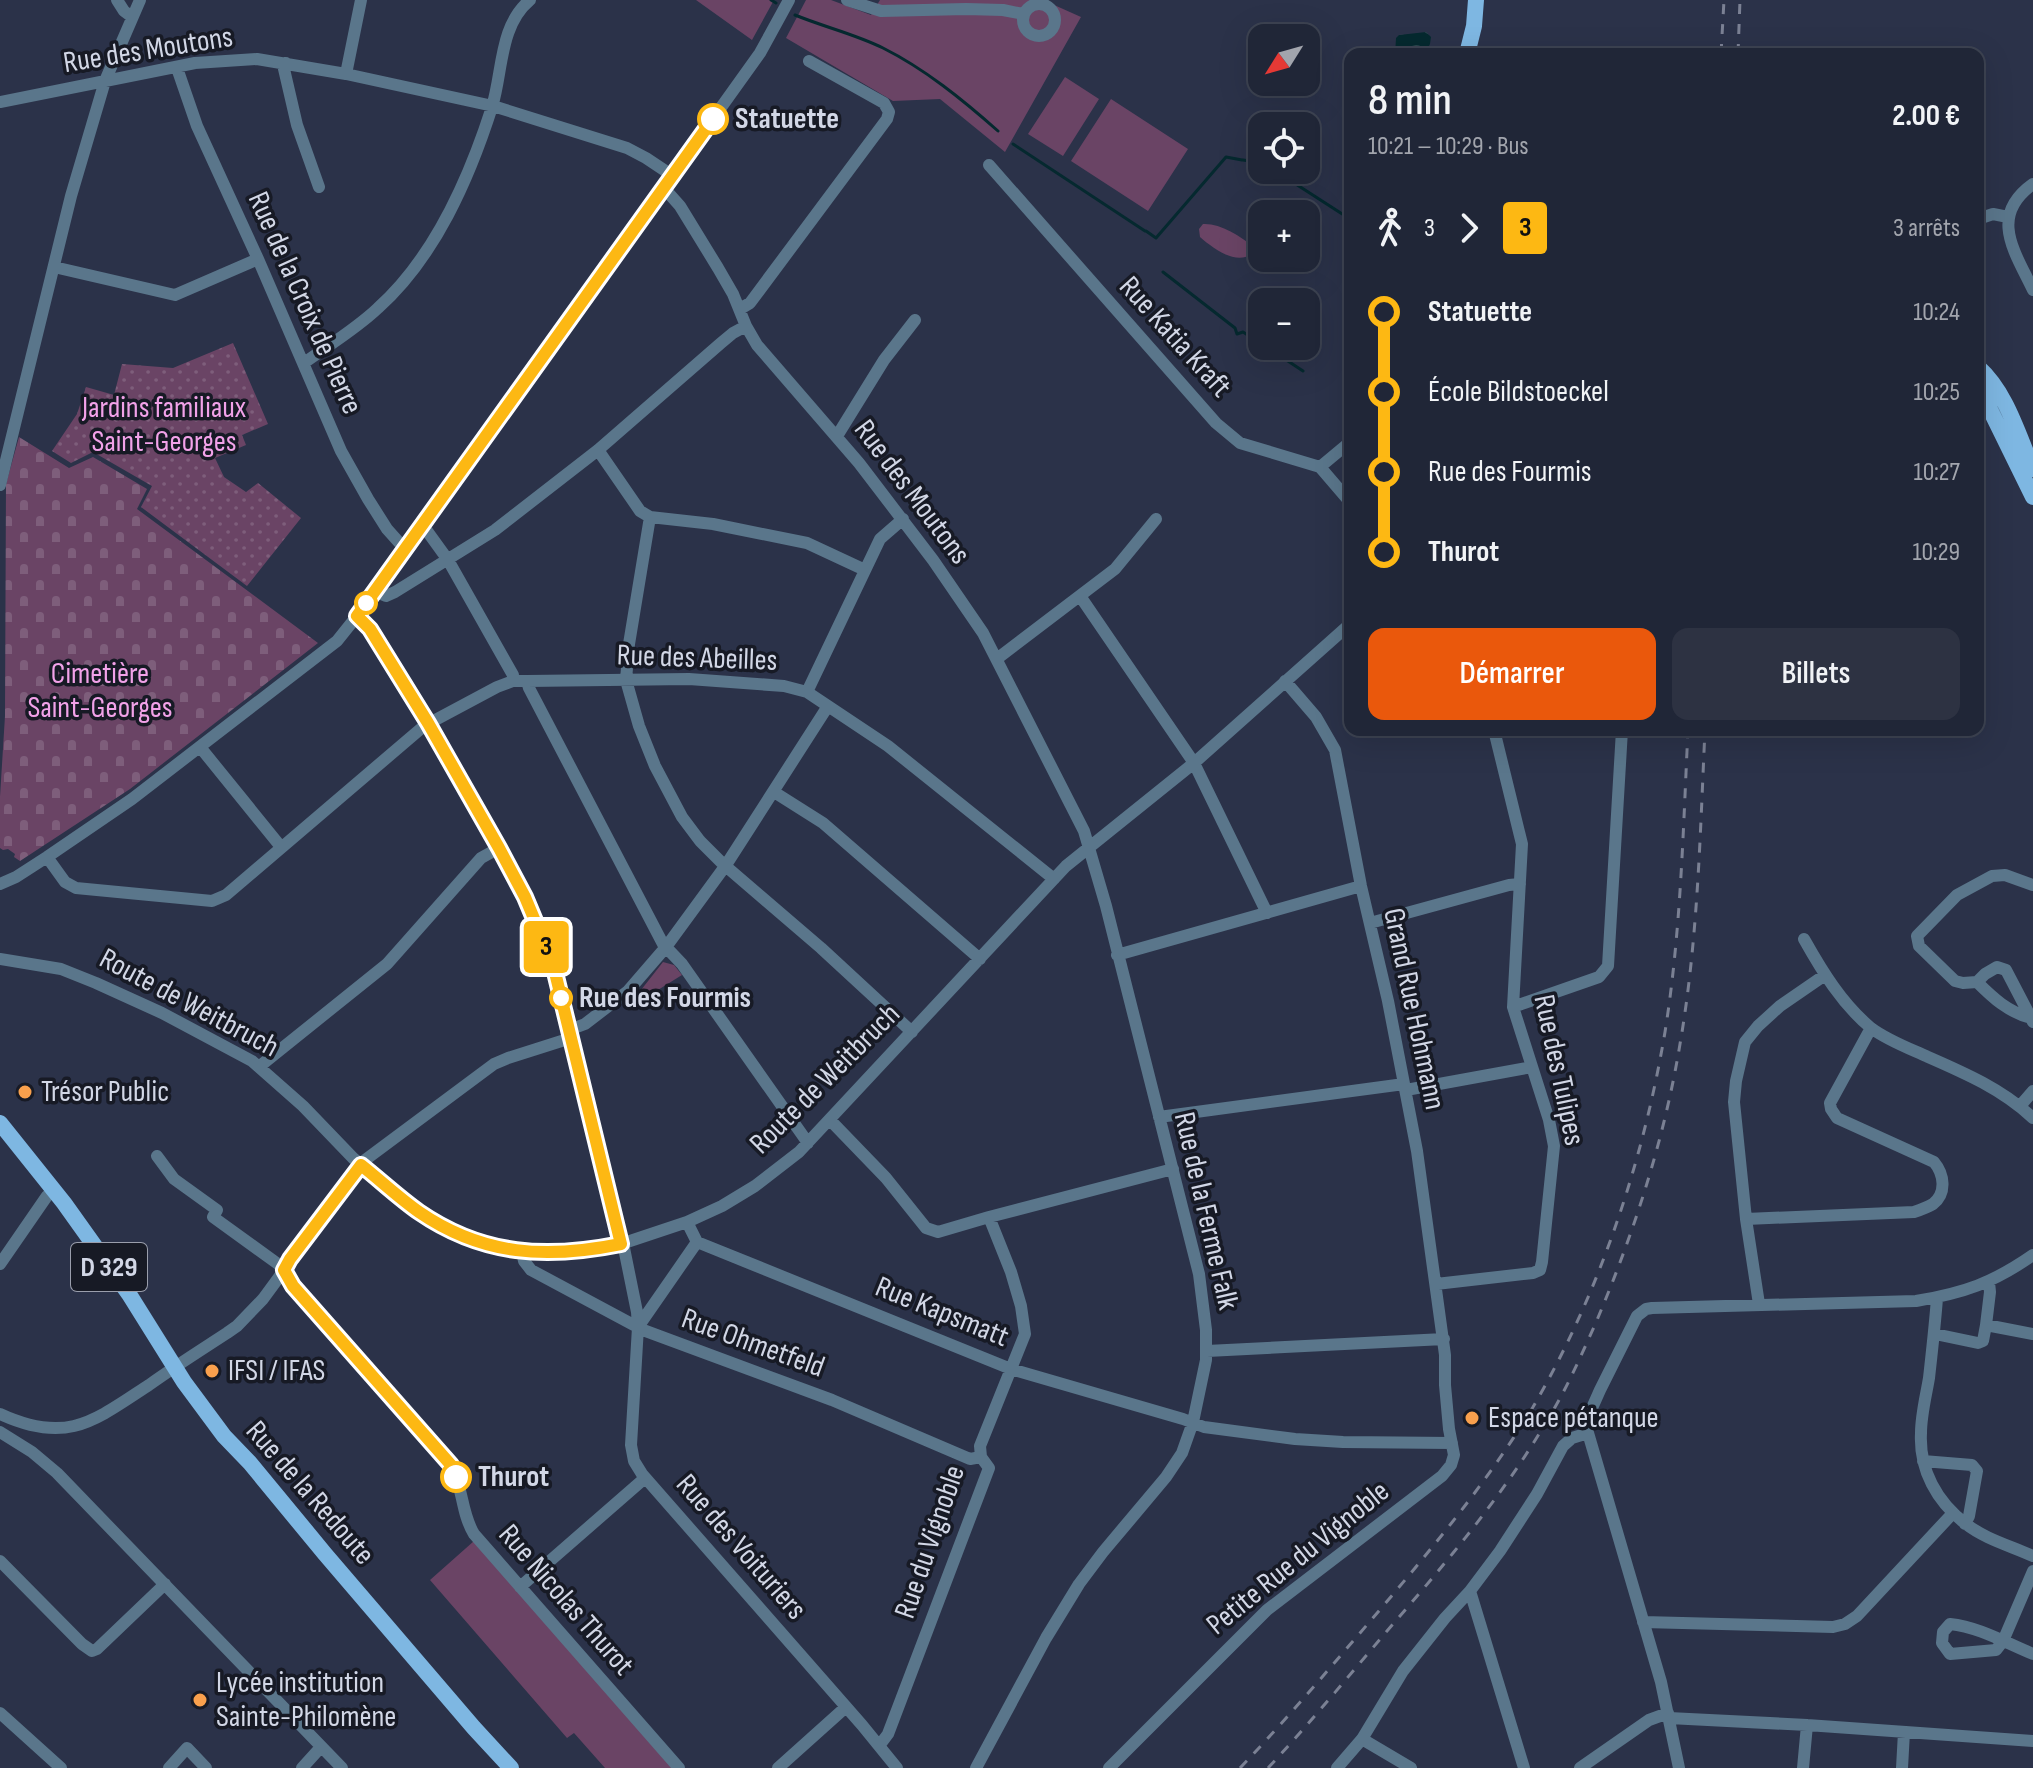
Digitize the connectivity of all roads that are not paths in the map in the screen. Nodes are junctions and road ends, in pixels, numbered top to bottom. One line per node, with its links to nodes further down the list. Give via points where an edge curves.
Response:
1 (117, 0): 9 (street)
2 (140, 0): 9 (street)
3 (361, 0): 16 (street)
4 (530, 0): 19 (street, via 514,18)
5 (789, 0): 21 (street, via 760,53)
6 (847, 0): 8 (street, via 881,11)
7 (1476, 0): 10 (main road)
8 (1023, 14)
9 (132, 17): 17 (street)
10 (1474, 26): 11 (main road); 12 (main road)
11 (1468, 48)
12 (1476, 48)
13 (809, 61): 30 (street, via 884,103 889,112 750,303)
14 (286, 63): 15 (street, Rue des Moutons, via 257,59); 16 (street, Rue des Moutons); 23 (street, via 297,125)
15 (177, 68): 17 (street, Rue des Moutons); 27 (street, Rue de la Croix de Pierre, via 197,126)
16 (346, 74): 19 (street, Rue des Moutons)
17 (105, 81): 18 (street, Rue des Moutons); 28 (street)
18 (0, 102)
19 (493, 106): 21 (street, Rue des Moutons, via 627,148); 33 (street, via 455,203 414,269 378,308)
20 (989, 165): 40 (street, Rue Katia Kraft, via 1216,423 1240,443)
21 (673, 176): 24 (street)
22 (2033, 184): 26 (street, via 2017,197)
23 (319, 187)
24 (664, 188): 30 (street, Rue des Moutons, via 711,255); 48 (street)
25 (1984, 217): 26 (street)
26 (2008, 217): 29 (street, via 2012,246)
27 (258, 259): 28 (street, via 175,295); 33 (street, Rue de la Croix de Pierre)
28 (54, 267): 42 (street)
29 (2033, 290)
30 (740, 309): 32 (street, Rue des Moutons)
31 (915, 320): 36 (street)
32 (746, 326): 36 (street, Rue des Moutons); 38 (street)
33 (304, 363): 49 (street, Rue de la Croix de Pierre, via 341,451)
34 (1984, 373): 39 (main road, via 2000,395)
35 (1984, 394): 39 (main road)
36 (837, 436): 46 (street, Rue des Moutons)
37 (1344, 447): 40 (street)
38 (598, 450): 45 (street, via 640,511); 50 (street)
39 (2020, 451): 41 (main road); 44 (main road)
40 (1320, 467): 43 (street)
41 (2033, 469)
42 (0, 485)
43 (1344, 495)
44 (2033, 497)
45 (650, 517): 51 (street, via 807,543); 57 (street)
46 (903, 519): 51 (street, via 880,539); 56 (street, Rue des Moutons)
47 (1156, 519): 53 (street, via 1115,569)
48 (422, 524): 49 (street); 50 (street)
49 (404, 548): 52 (street)
50 (448, 560): 52 (street, via 386,596); 58 (street)
51 (865, 570): 61 (street)
52 (374, 591): 54 (street)
53 (1080, 596): 56 (street); 67 (street)
54 (357, 616): 63 (street); 66 (street, via 329,649)
55 (1344, 629): 60 (street, Route de Weitbruch)
56 (998, 658): 70 (street, Rue des Moutons)
57 (626, 680): 59 (street, Rue des Abeilles); 61 (street, Rue des Abeilles, via 689,679); 73 (street, via 655,766 682,817)
58 (513, 681): 59 (street, Rue des Abeilles); 63 (street, Rue des Abeilles)
59 (527, 681): 82 (street)
60 (1285, 681): 67 (street, Route de Weitbruch); 78 (street, Grand Rue Hohmann, via 1335,750)
61 (807, 692): 62 (street, Rue des Abeilles)
62 (828, 706): 68 (street); 74 (street, Rue des Abeilles, via 888,746)
63 (428, 723): 69 (street, Rue des Abeilles); 71 (street)
64 (1495, 736): 76 (street, Rue des Tulipes, via 1522,844)
65 (1622, 736): 88 (street, via 1608,966 1599,977)
66 (200, 747): 69 (street); 72 (street)
67 (1194, 763): 70 (street, Route de Weitbruch); 79 (street)
68 (774, 792): 73 (street); 85 (street, via 823,823)
69 (281, 847): 72 (street, Rue des Abeilles, via 212,901 76,888)
70 (1089, 847): 74 (street, Route de Weitbruch); 83 (street, Rue de la Ferme Falk)
71 (499, 848): 92 (street, via 553,964); 93 (street, via 481,858 387,964)
72 (47, 857): 75 (street)
73 (726, 865): 82 (street); 91 (street)
74 (1054, 879): 85 (street, Route de Weitbruch)
75 (0, 884)
76 (1520, 884): 80 (street); 88 (street, Rue des Tulipes)
77 (2033, 885): 87 (street, via 1992,876 1957,895 1917,936 1919,946 1955,981)
78 (1361, 886): 79 (street); 80 (street, Grand Rue Hohmann)
79 (1267, 913): 83 (street)
80 (1370, 923): 95 (street, Grand Rue Hohmann)
81 (1804, 939): 86 (street)
82 (666, 947): 92 (street, via 628,991); 102 (street)
83 (1117, 955): 98 (street, Rue de la Ferme Falk)
84 (0, 959): 93 (street, Route de Weitbruch, via 61,969 96,983)
85 (980, 959): 91 (street, Route de Weitbruch)
86 (1825, 975): 90 (street); 108 (street, via 1780,1006 1745,1042 1734,1102)
87 (1977, 982): 89 (street, via 1998,1003); 89 (street, via 1997,967 2006,970)
88 (1513, 1007): 94 (street, Rue des Tulipes)
89 (2032, 1020)
90 (1871, 1028): 97 (street, via 1986,1083); 108 (street, via 1831,1109 1837,1118 1934,1162 1942,1170 1939,1197 1914,1212)
91 (912, 1032): 100 (street, Route de Weitbruch)
92 (570, 1034): 104 (street, via 494,1064); 111 (street)
93 (260, 1066): 104 (street, Route de Weitbruch)
94 (1532, 1067): 95 (street); 117 (street, Rue des Tulipes, via 1554,1146 1540,1270)
95 (1405, 1087): 98 (street); 117 (street, Grand Rue Hohmann)
96 (2033, 1091): 97 (street)
97 (2020, 1106): 99 (street)
98 (1159, 1117): 105 (street, Rue de la Ferme Falk)
99 (2033, 1118)
100 (830, 1120): 102 (street, Route de Weitbruch); 107 (street, via 926,1228 938,1232)
101 (0, 1123): 106 (main road, Rue de la Redoute / D 329)
102 (808, 1143): 109 (street, Route de Weitbruch, via 755,1186)
103 (157, 1156): 115 (street, Rue Nicolas Thurot, via 174,1179 217,1210 213,1217)
104 (361, 1165): 112 (street, Route de Weitbruch, via 452,1232); 115 (street)
105 (1173, 1169): 107 (street); 125 (street, Rue de la Ferme Falk, via 1199,1274)
106 (54, 1190): 114 (street); 127 (main road, Rue de la Redoute / D 329, via 129,1294)
107 (989, 1217): 128 (street, Rue du Vignoble, via 1021,1306 1025,1334)
108 (1746, 1219): 119 (street)
109 (687, 1222): 110 (street); 111 (street, Route de Weitbruch)
110 (697, 1242): 121 (street); 128 (street, Rue Kapsmatt)
111 (621, 1244): 112 (street, Route de Weitbruch); 121 (street, Rue des Voituriers)
112 (522, 1252): 121 (street, Rue Ohmetfeld, via 531,1270)
113 (2033, 1255): 116 (street)
114 (0, 1264)
115 (284, 1270): 127 (street, via 237,1326); 145 (street, Rue Nicolas Thurot, via 451,1465 470,1529)
116 (1989, 1282): 118 (street); 120 (street)
117 (1436, 1284): 124 (street, Grand Rue Hohmann)
118 (1937, 1298): 119 (street); 122 (street)
119 (1759, 1304): 132 (street, via 1643,1311 1588,1417)
120 (1986, 1325): 122 (street, via 1978,1343); 123 (street)
121 (638, 1327): 135 (street, Rue Ohmetfeld, via 970,1459); 138 (street, Rue des Voituriers, via 631,1445)
122 (1935, 1334): 136 (street, via 1920,1435)
123 (2033, 1334)
124 (1444, 1339): 125 (street); 126 (street, Grand Rue Hohmann)
125 (1207, 1351): 130 (street, Rue de la Ferme Falk)
126 (1445, 1364): 134 (street, Petite Rue du Vignoble)
127 (174, 1368): 129 (street, via 85,1424 49,1428); 163 (main road, Rue de la Redoute / D 329, via 224,1436)
128 (1011, 1369): 130 (street, Rue Kapsmatt); 135 (street, Rue du Vignoble, via 980,1446)
129 (2, 1416)
130 (1193, 1422): 134 (street, Rue Kapsmatt, via 1295,1439); 167 (street, Rue de la Ferme Falk, via 1166,1477 1079,1584)
131 (0, 1432): 137 (street)
132 (1588, 1433): 146 (street, via 1563,1446 1537,1494); 147 (street)
133 (0, 1440): 137 (street)
134 (1452, 1443): 168 (street, Petite Rue du Vignoble, via 1454,1459 1447,1471 1267,1610)
135 (981, 1457): 156 (street, Rue du Vignoble, via 989,1468)
136 (1923, 1461): 139 (street, via 1937,1495); 140 (street, via 1972,1465 1977,1471)
137 (56, 1472): 144 (street)
138 (645, 1478): 145 (street); 149 (street, Rue des Voituriers)
139 (1953, 1513): 140 (street); 147 (street, via 1845,1624)
140 (1965, 1524): 141 (street)
141 (2033, 1556)
142 (0, 1561): 144 (street, via 92,1651)
143 (2033, 1571): 148 (street, via 2003,1641)
144 (165, 1584): 157 (street)
145 (520, 1587): 164 (street, Rue Nicolas Thurot)
146 (1470, 1591): 154 (street, via 1403,1671); 171 (street)
147 (1643, 1622): 151 (street)
148 (2033, 1654)
149 (846, 1707): 156 (street, Rue des Voituriers); 165 (street)
150 (0, 1713): 158 (street)
151 (1669, 1716): 152 (street); 172 (street, via 1649,1720); 173 (street)
152 (1807, 1725): 153 (street); 174 (street)
153 (1904, 1732): 155 (street); 175 (street)
154 (1362, 1739): 169 (street); 170 (street)
155 (2033, 1741)
156 (879, 1746): 166 (street, Rue des Voituriers)
157 (321, 1747): 161 (street); 162 (street)
158 (61, 1768)
159 (169, 1768): 160 (street, via 187,1748)
160 (206, 1768)
161 (302, 1768)
162 (342, 1768)
163 (511, 1768)
164 (679, 1768)
165 (778, 1768)
166 (897, 1768)
167 (976, 1768)
168 (1109, 1768)
169 (1337, 1768)
170 (1411, 1768)
171 (1524, 1768)
172 (1580, 1768)
173 (1679, 1768)
174 (1803, 1768)
175 (1902, 1768)

